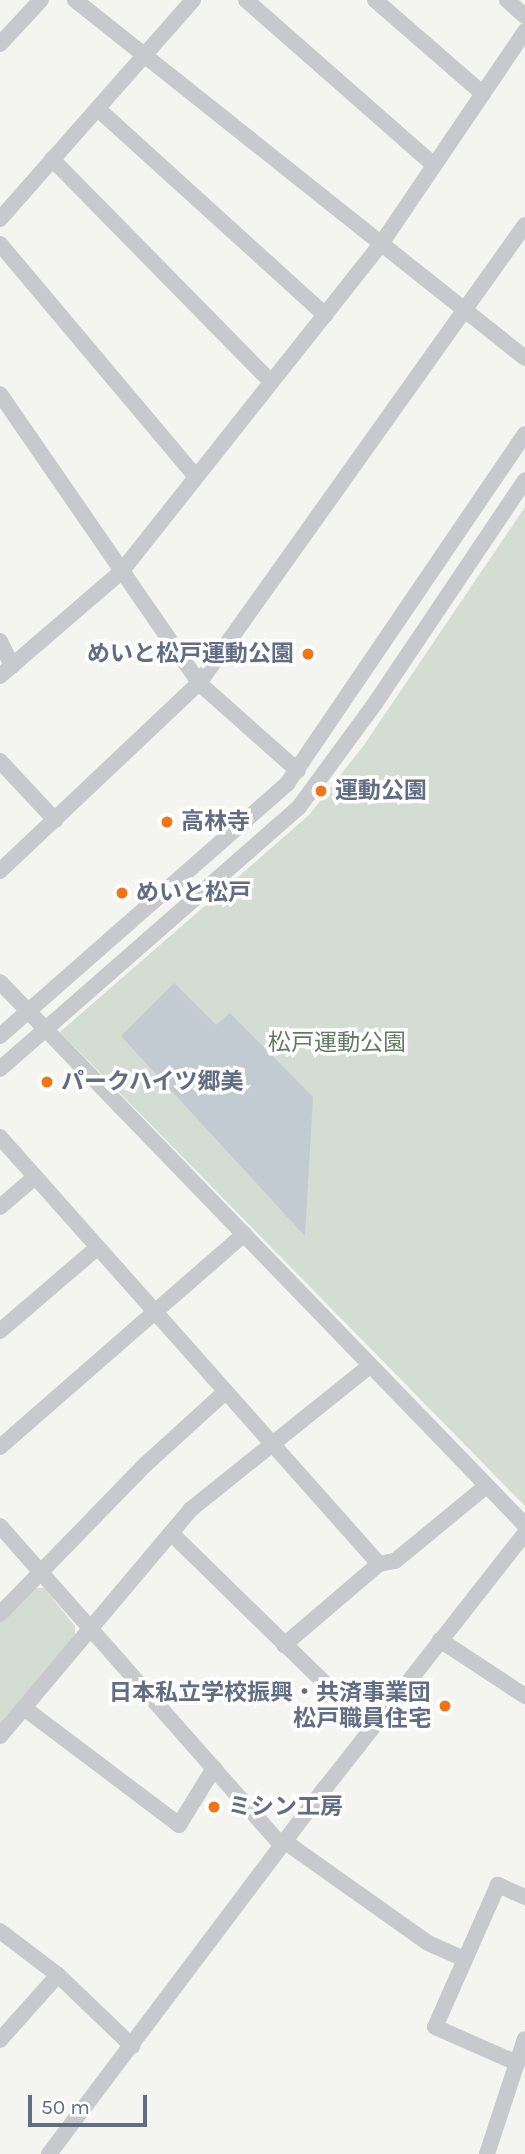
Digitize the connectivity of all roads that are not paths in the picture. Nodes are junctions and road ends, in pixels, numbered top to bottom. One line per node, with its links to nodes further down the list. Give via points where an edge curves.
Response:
1 (41, 0): 9 (street)
2 (75, 0): 10 (street)
3 (193, 0): 10 (street)
4 (246, 0): 14 (street)
5 (375, 0): 11 (street)
6 (507, 0): 7 (street)
7 (525, 16)
8 (525, 31): 11 (street)
9 (0, 44)
10 (144, 54): 12 (street); 18 (street)
11 (483, 94): 14 (street)
12 (98, 109): 13 (street); 20 (street)
13 (52, 159): 15 (street); 22 (street)
14 (434, 165): 18 (street)
15 (0, 219)
16 (525, 225): 19 (street)
17 (0, 244): 25 (street)
18 (381, 244): 19 (street); 20 (street)
19 (467, 311): 21 (street); 30 (street)
20 (325, 316): 22 (street)
21 (525, 358)
22 (271, 382): 25 (street)
23 (0, 394): 27 (street)
24 (525, 434): 31 (street)
25 (196, 477): 27 (street)
26 (525, 480): 32 (street)
27 (121, 572): 29 (street); 30 (street)
28 (0, 641): 29 (street)
29 (6, 671)
30 (199, 683): 34 (street); 35 (street)
31 (355, 689): 32 (street); 34 (street)
32 (376, 702): 39 (street, via 284,822)
33 (0, 761): 35 (street)
34 (298, 771): 38 (street)
35 (55, 820): 36 (street)
36 (0, 871)
37 (0, 982): 38 (street)
38 (27, 1013): 39 (street); 40 (street)
39 (45, 1030): 41 (street); 45 (street)
40 (0, 1036)
41 (0, 1069)
42 (0, 1137): 43 (street)
43 (35, 1177): 44 (street); 46 (street)
44 (0, 1207)
45 (244, 1234): 47 (street); 49 (street)
46 (97, 1248): 47 (street); 48 (street)
47 (154, 1311): 50 (street); 52 (street)
48 (0, 1331)
49 (370, 1366): 51 (street); 53 (street)
50 (225, 1392): 51 (street); 59 (street, via 146,1464)
51 (273, 1443): 56 (street, via 190,1510); 58 (street)
52 (0, 1447)
53 (485, 1486): 54 (street); 58 (street, via 395,1561)
54 (525, 1525)
55 (0, 1526): 59 (street)
56 (171, 1533): 61 (street); 63 (street)
57 (525, 1533): 62 (street)
58 (379, 1564): 63 (street)
59 (41, 1572): 60 (street); 61 (street)
60 (0, 1614)
61 (90, 1628): 65 (street); 68 (street)
62 (440, 1640): 64 (street); 66 (street)
63 (284, 1645): 66 (street)
64 (525, 1696)
65 (24, 1708): 67 (street); 68 (street, via 179,1825)
66 (371, 1728): 69 (street)
67 (0, 1736)
68 (214, 1768): 69 (street)
69 (283, 1843): 72 (street, via 428,1943); 76 (street)
70 (525, 1897): 72 (street, via 498,1885)
71 (0, 1931): 73 (street)
72 (464, 1959): 77 (street, via 435,2027)
73 (58, 1975): 75 (street); 76 (street)
74 (525, 2039): 77 (street)
75 (0, 2040)
76 (132, 2046): 78 (street)
77 (517, 2063): 79 (street)
78 (49, 2154)
79 (487, 2154)

